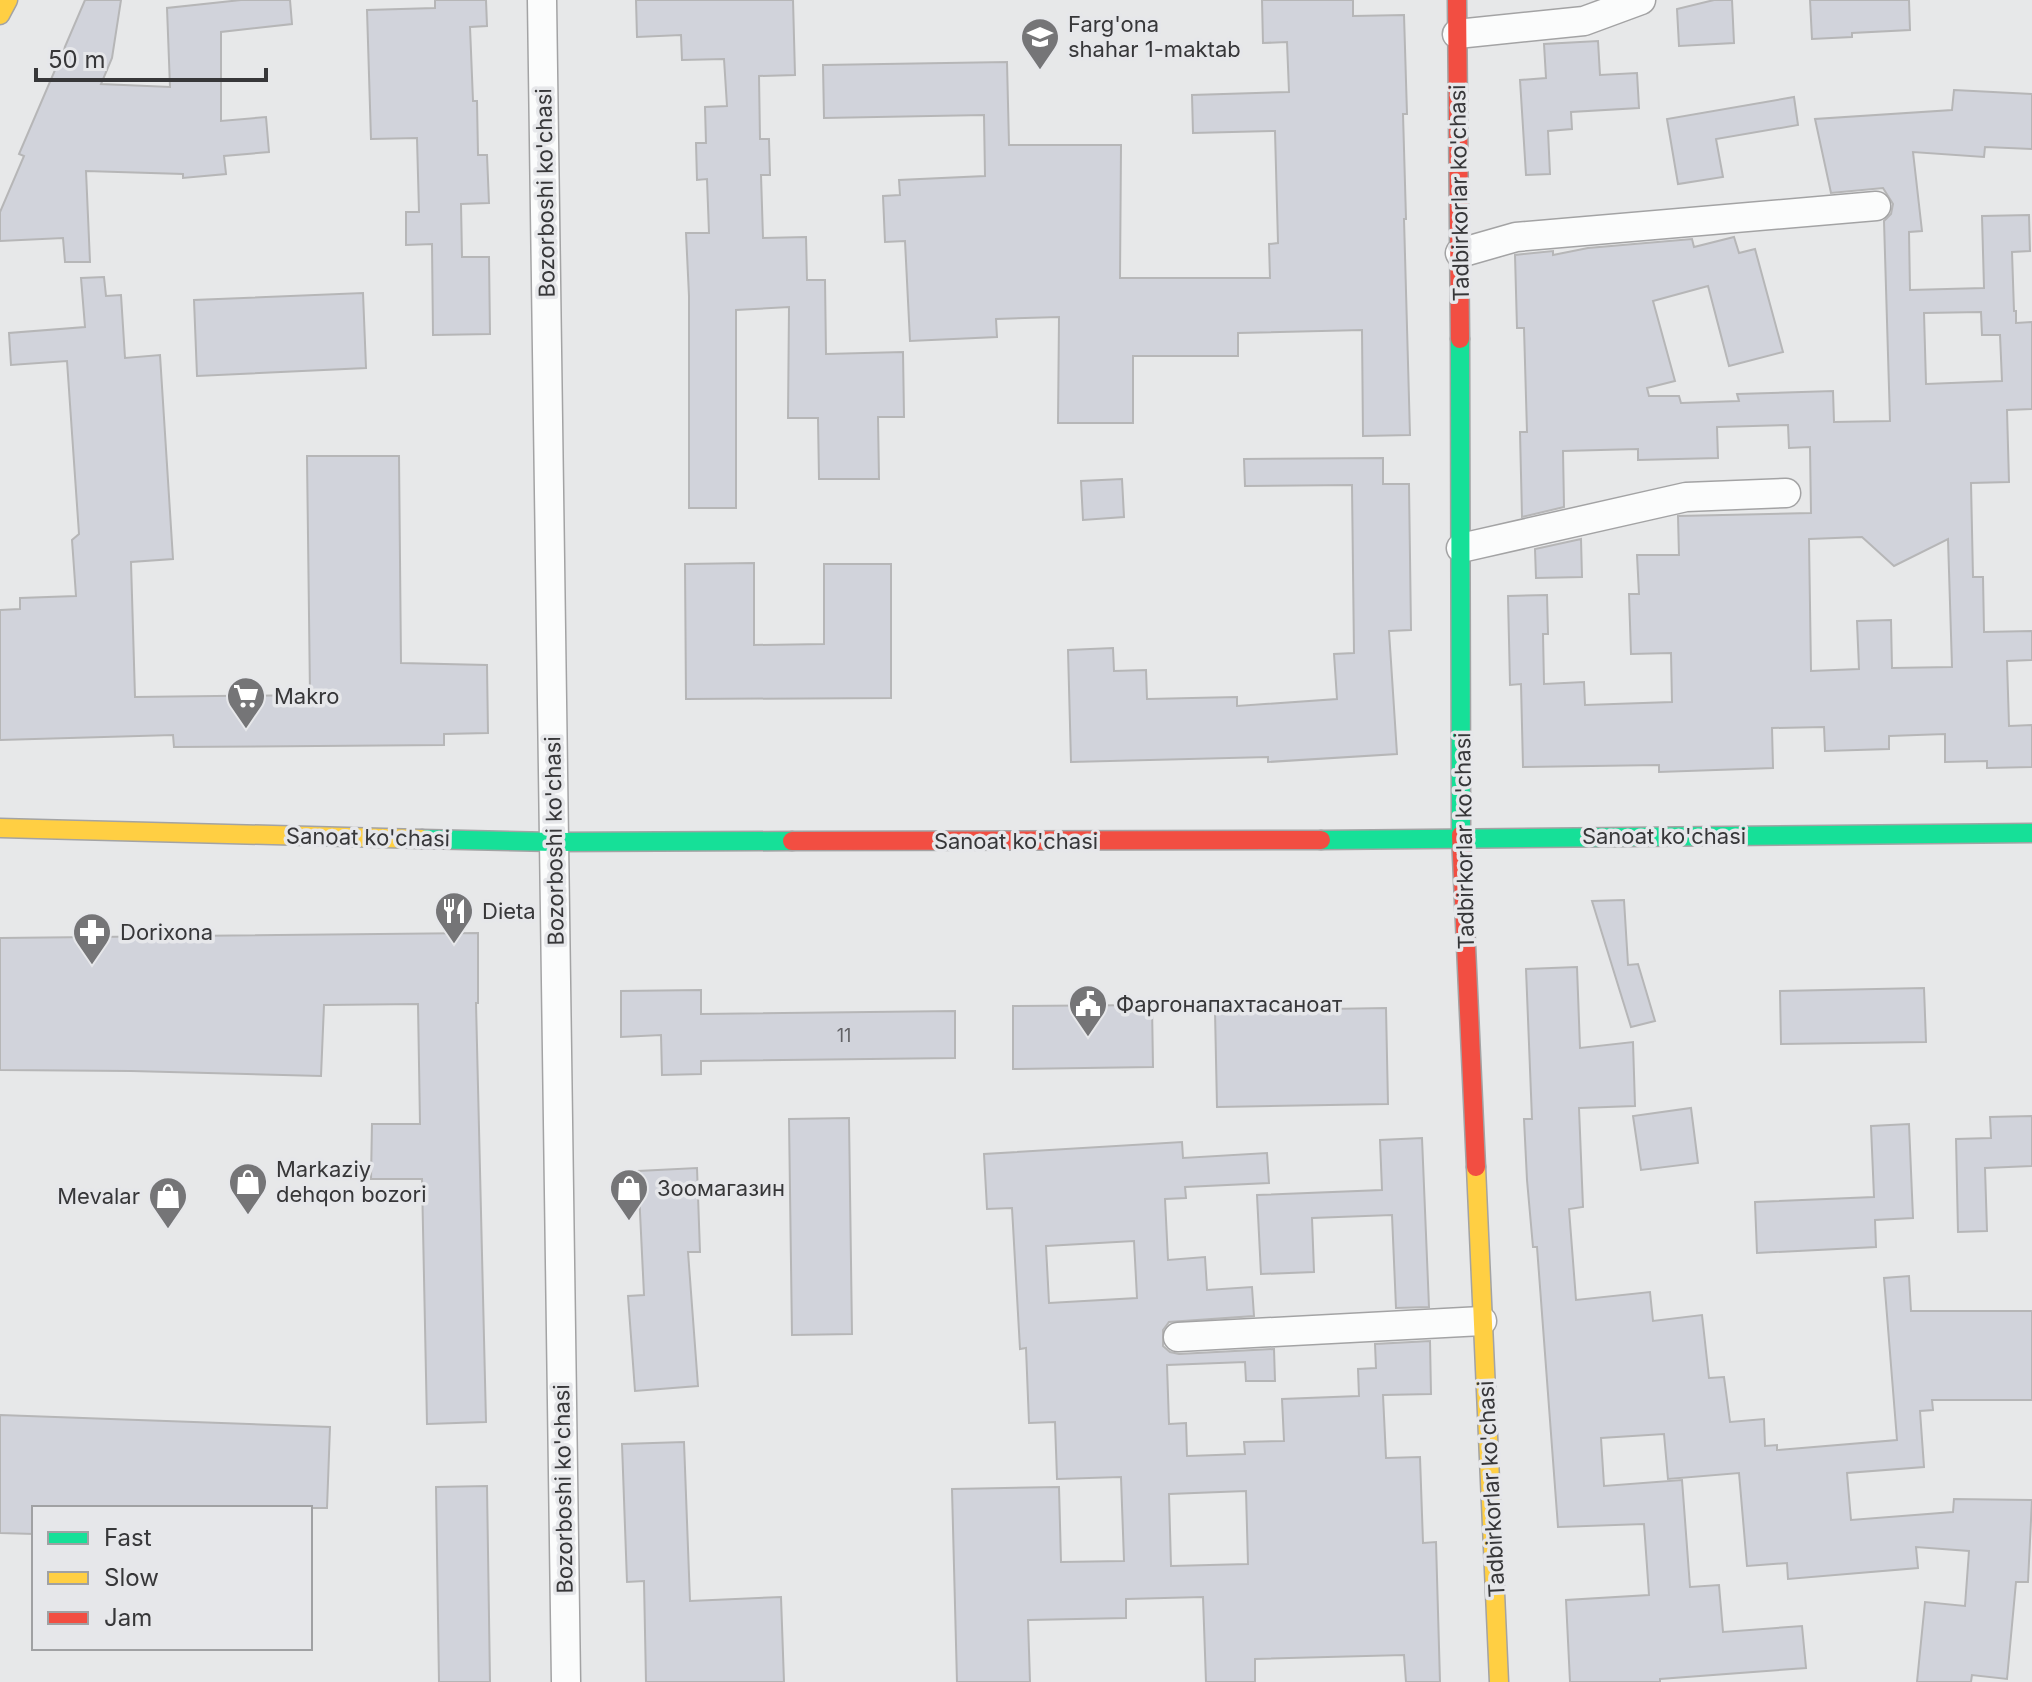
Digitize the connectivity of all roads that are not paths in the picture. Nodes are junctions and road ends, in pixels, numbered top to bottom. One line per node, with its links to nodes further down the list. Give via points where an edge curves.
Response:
1 (8, 0): 5 (main road)
2 (542, 0): 14 (street, Bozorboshi ko'chasi)
3 (1457, 0): 6 (main road, Tadbirkorlar ko'chasi)
4 (1641, 0): 6 (street, via 1584,21)
5 (0, 15)
6 (1457, 34): 8 (main road, Tadbirkorlar ko'chasi)
7 (1876, 206): 8 (street, via 1516,237)
8 (1460, 253): 10 (main road, Tadbirkorlar ko'chasi)
9 (1786, 493): 10 (street, via 1686,497)
10 (1461, 548): 13 (main road, Tadbirkorlar ko'chasi)
11 (0, 828): 14 (main road, Sanoat ko'chasi)
12 (2032, 833): 13 (main road, Sanoat ko'chasi)
13 (1461, 838): 14 (main road, Sanoat ko'chasi); 15 (main road, Tadbirkorlar ko'chasi)
14 (554, 842): 17 (street, Bozorboshi ko'chasi)
15 (1482, 1321): 16 (street); 18 (main road, Tadbirkorlar ko'chasi)
16 (1178, 1337)
17 (566, 1682)
18 (1499, 1682)

